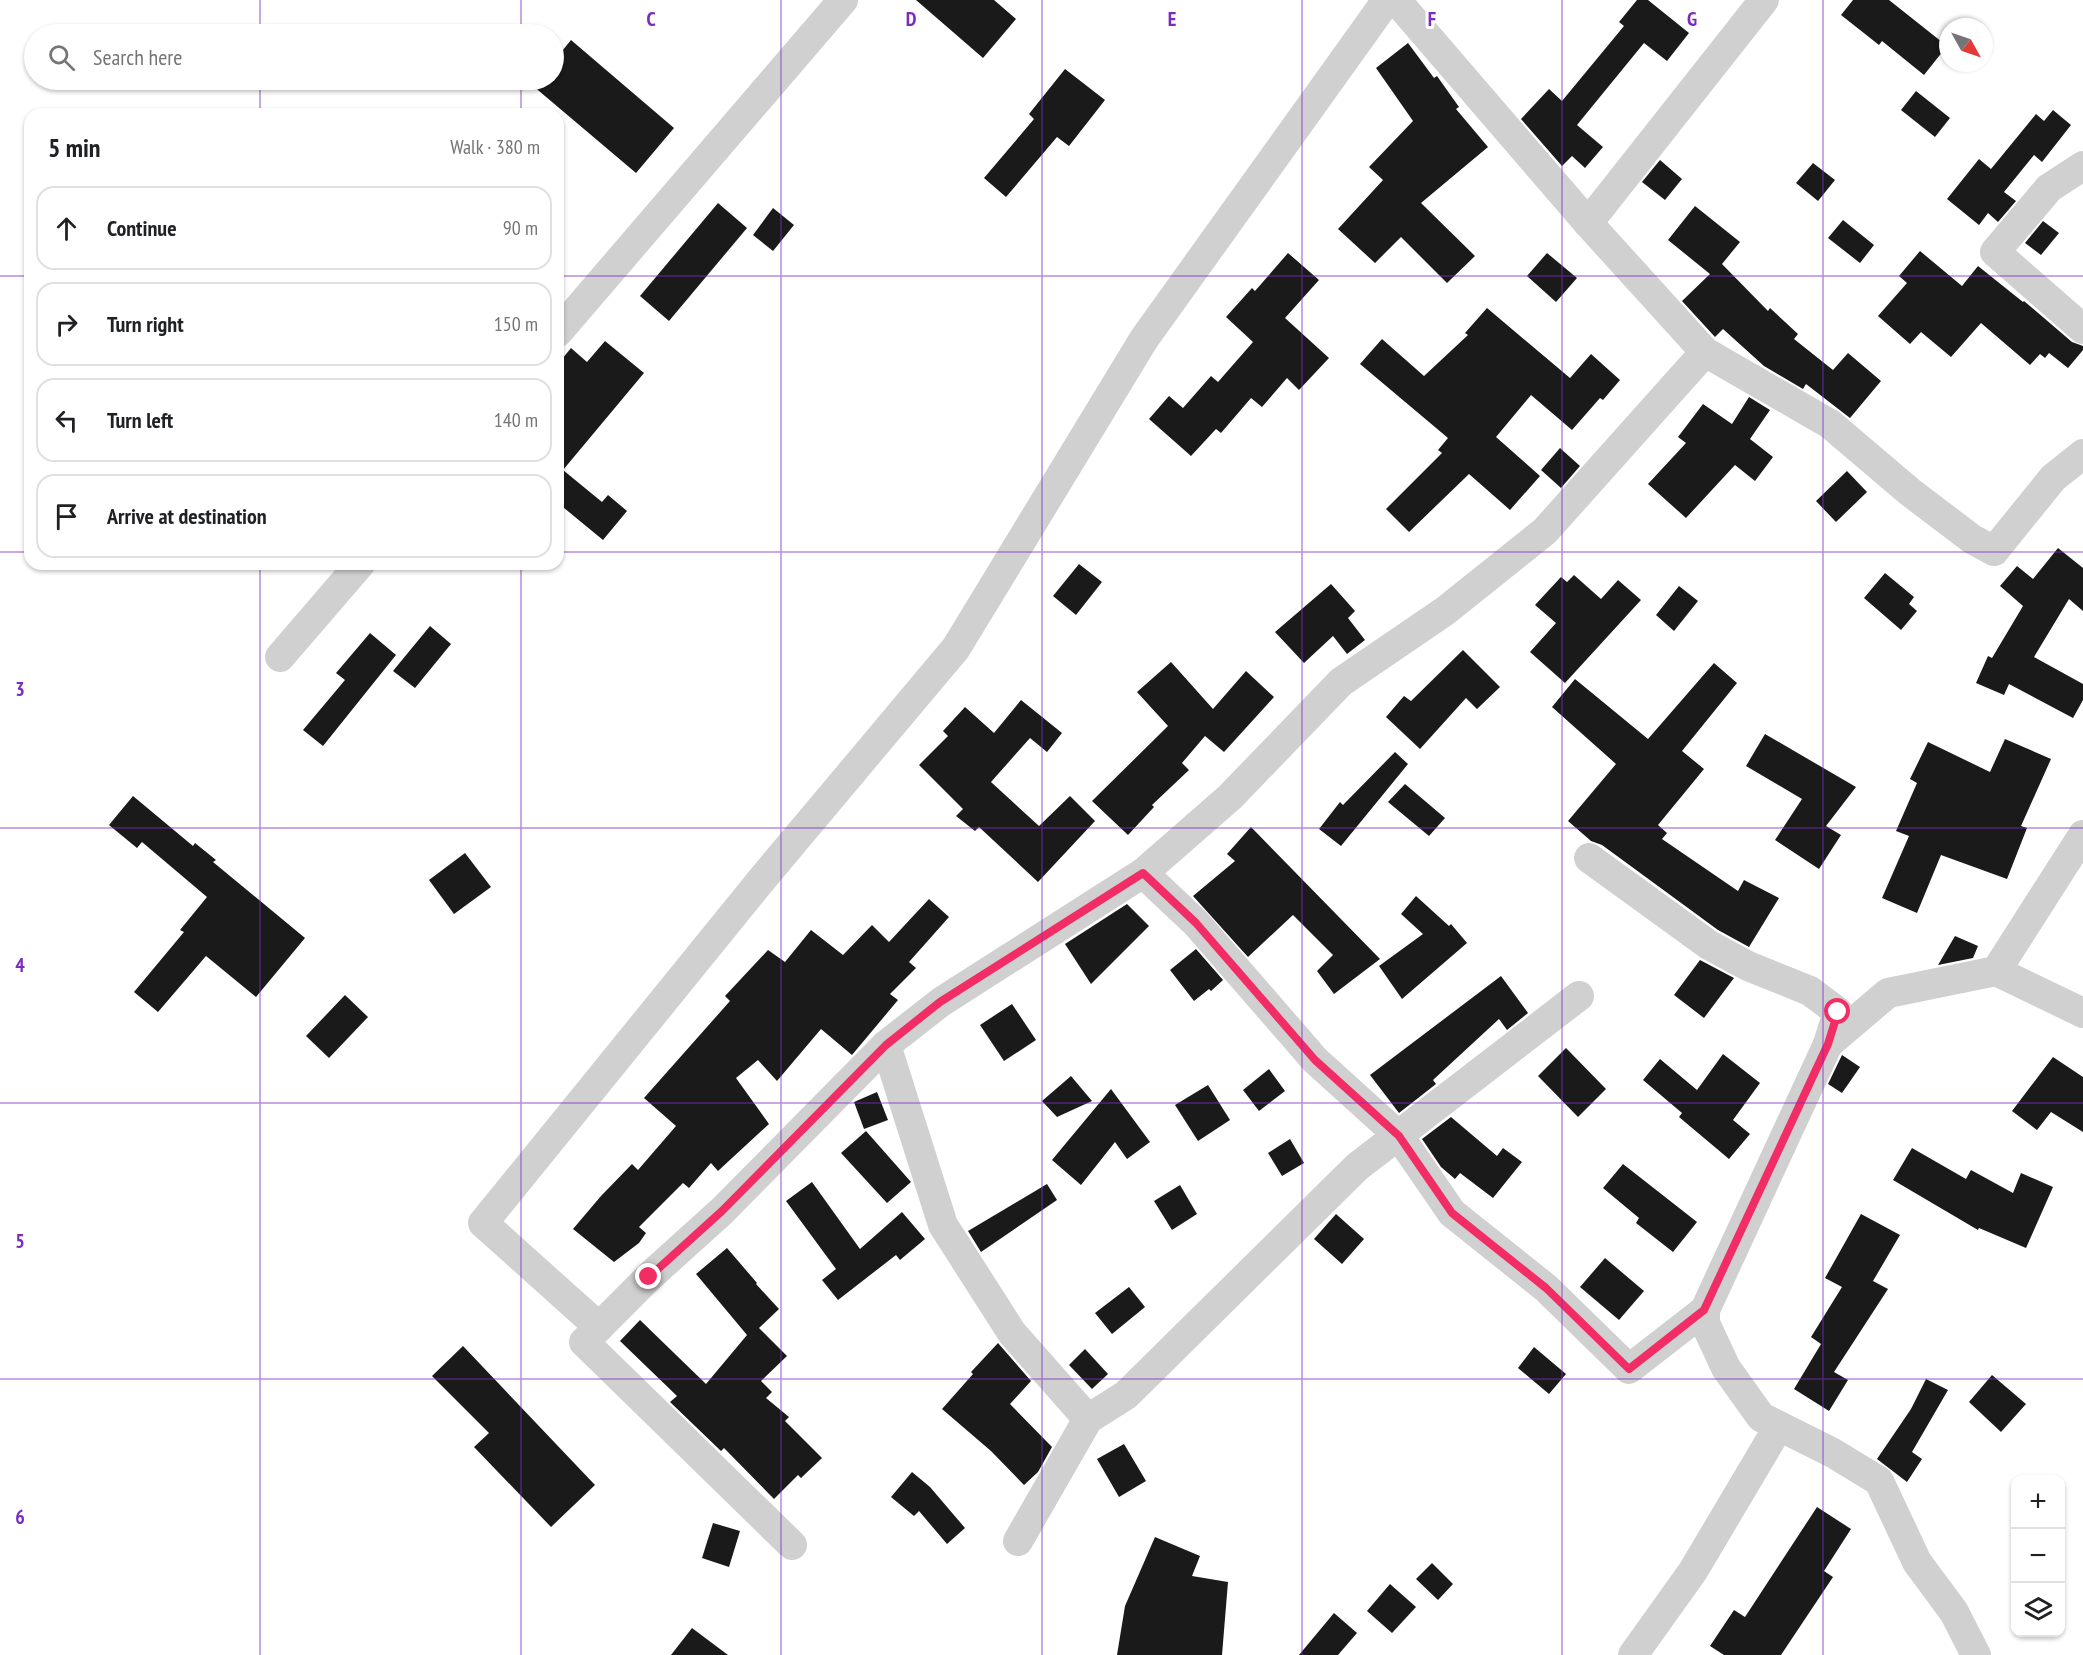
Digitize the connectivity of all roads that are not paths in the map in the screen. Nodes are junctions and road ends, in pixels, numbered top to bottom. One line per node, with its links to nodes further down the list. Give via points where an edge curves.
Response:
1 (843, 0): 7 (street)
2 (1387, 0): 23 (street, via 1144,339 956,648 483,1223)
3 (1396, 0): 6 (street)
4 (1764, 0): 6 (street)
5 (2083, 166): 8 (street, via 2049,188 1995,252)
6 (1588, 223): 9 (street)
7 (564, 325)
8 (2083, 329)
9 (1705, 352): 10 (street, via 1830,424 1910,492 1994,551 2053,478); 15 (street, via 1545,531 1446,611 1341,682 1230,797)
10 (2083, 454)
11 (355, 570): 12 (street)
12 (280, 657)
13 (2083, 835): 16 (street)
14 (1589, 858): 19 (street, via 1709,945 1810,991 1838,1012)
15 (1143, 873): 20 (street, via 940,1002); 21 (street, via 1196,923 1315,1060)
16 (1996, 972): 18 (street); 19 (street, via 1888,993)
17 (1579, 996): 21 (street)
18 (2083, 1013)
19 (1828, 1044): 22 (street)
20 (886, 1045): 23 (street, via 722,1211); 24 (street, via 943,1225 1012,1333)
21 (1399, 1136): 22 (street, via 1452,1213 1546,1288 1629,1369); 24 (street, via 1357,1167 1126,1395)
22 (1704, 1310): 25 (street, via 1705,1323 1726,1368 1761,1418)
23 (599, 1327): 27 (street, via 584,1342)
24 (1088, 1419): 26 (street)
25 (1779, 1426): 28 (street, via 1693,1571); 29 (street, via 1879,1481 1917,1562 1954,1612)
26 (1018, 1541)
27 (792, 1545)
28 (1633, 1655)
29 (1976, 1655)

